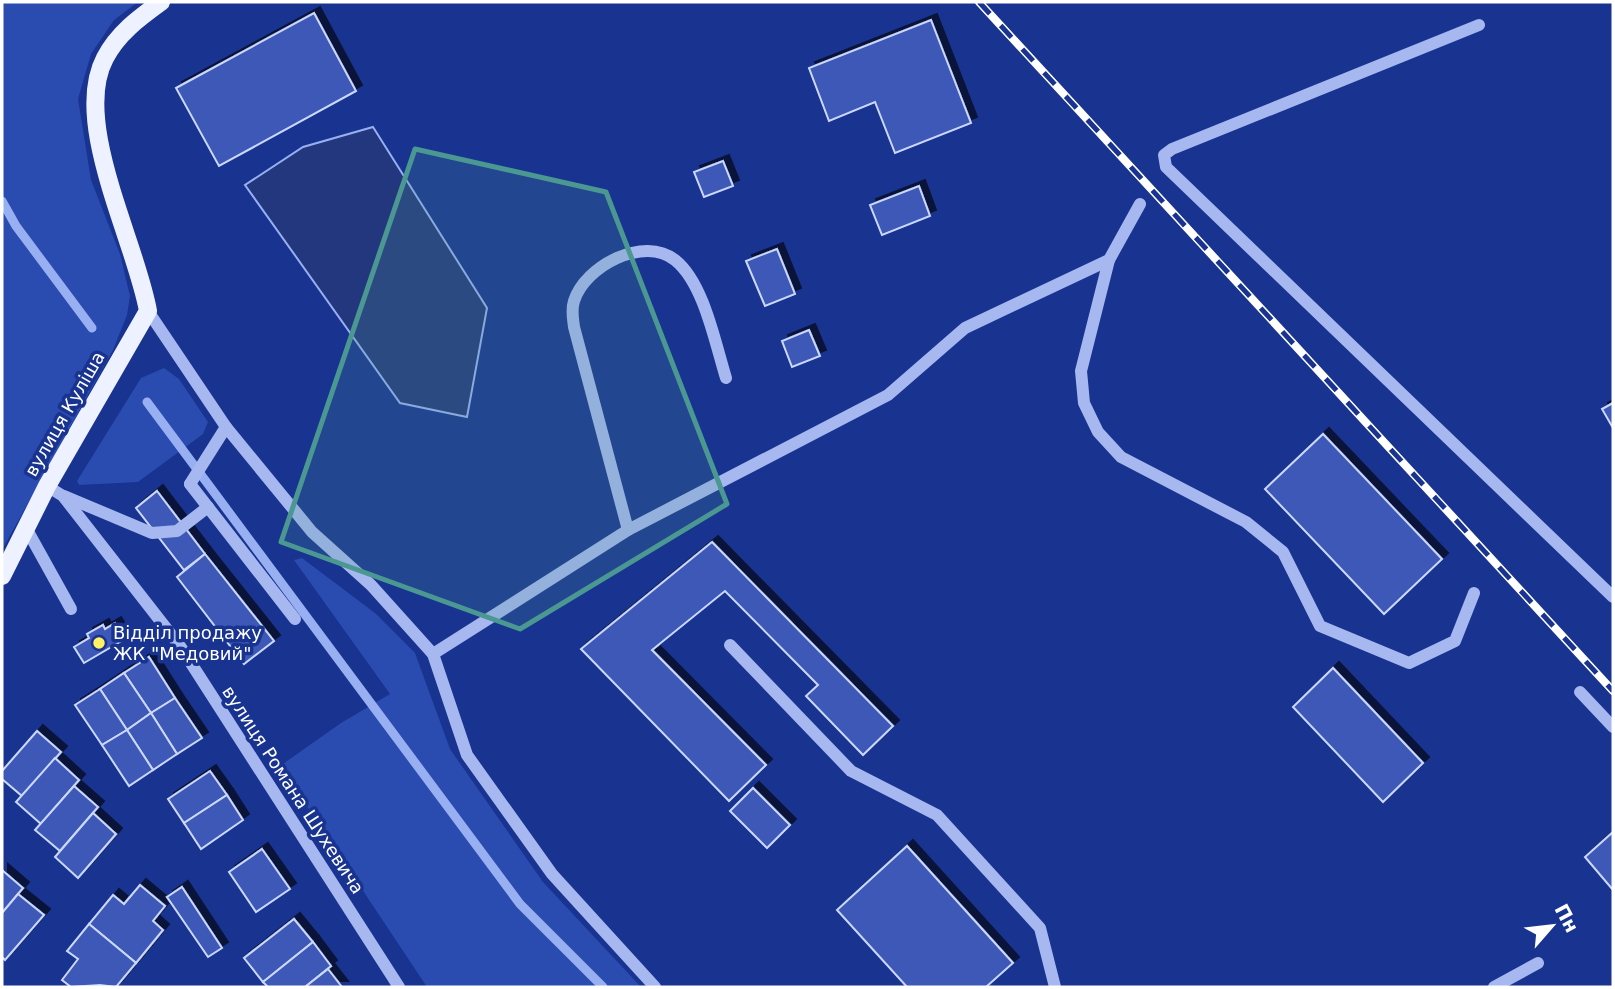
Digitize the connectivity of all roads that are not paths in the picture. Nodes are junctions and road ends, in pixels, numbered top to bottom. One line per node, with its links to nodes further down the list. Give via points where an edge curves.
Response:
1 (161, 2): 5 (main road, via 130,24 104,59 94,99 100,151)
2 (1479, 25): 15 (street, via 1171,149 1164,155 1166,167)
3 (1140, 204): 4 (street)
4 (1109, 260): 12 (street, via 965,328 888,395); 14 (street, via 1081,371 1084,403 1098,432 1121,457 1246,522 1283,552 1320,626 1409,663 1455,641)
5 (148, 311): 7 (street); 8 (main road, вулиця Куліша)
6 (726, 377): 12 (street, via 698,293 676,261 661,252 643,250 621,257 578,292 572,313 574,327)
7 (226, 427): 10 (street, via 190,484); 19 (street, via 312,532 371,585)
8 (47, 486): 9 (street, вулиця Романа Шухевича); 11 (main road, вулиця Куліша)
9 (63, 496): 10 (street, via 152,533 177,531); 23 (street, вулиця Романа Шухевича, via 180,646)
10 (208, 507): 17 (street)
11 (26, 528): 13 (main road, вулиця Куліша); 16 (street)
12 (628, 530): 19 (street)
13 (2, 576)
14 (1474, 593)
15 (1613, 597)
16 (71, 609)
17 (295, 619)
18 (730, 645): 25 (street, via 851,771 937,815 1040,928)
19 (433, 654): 24 (street, via 467,755 552,874)
20 (1580, 692): 21 (street)
21 (1613, 727)
22 (1538, 962): 26 (street)
23 (399, 987)
24 (655, 987)
25 (1055, 987)
26 (1493, 987)

